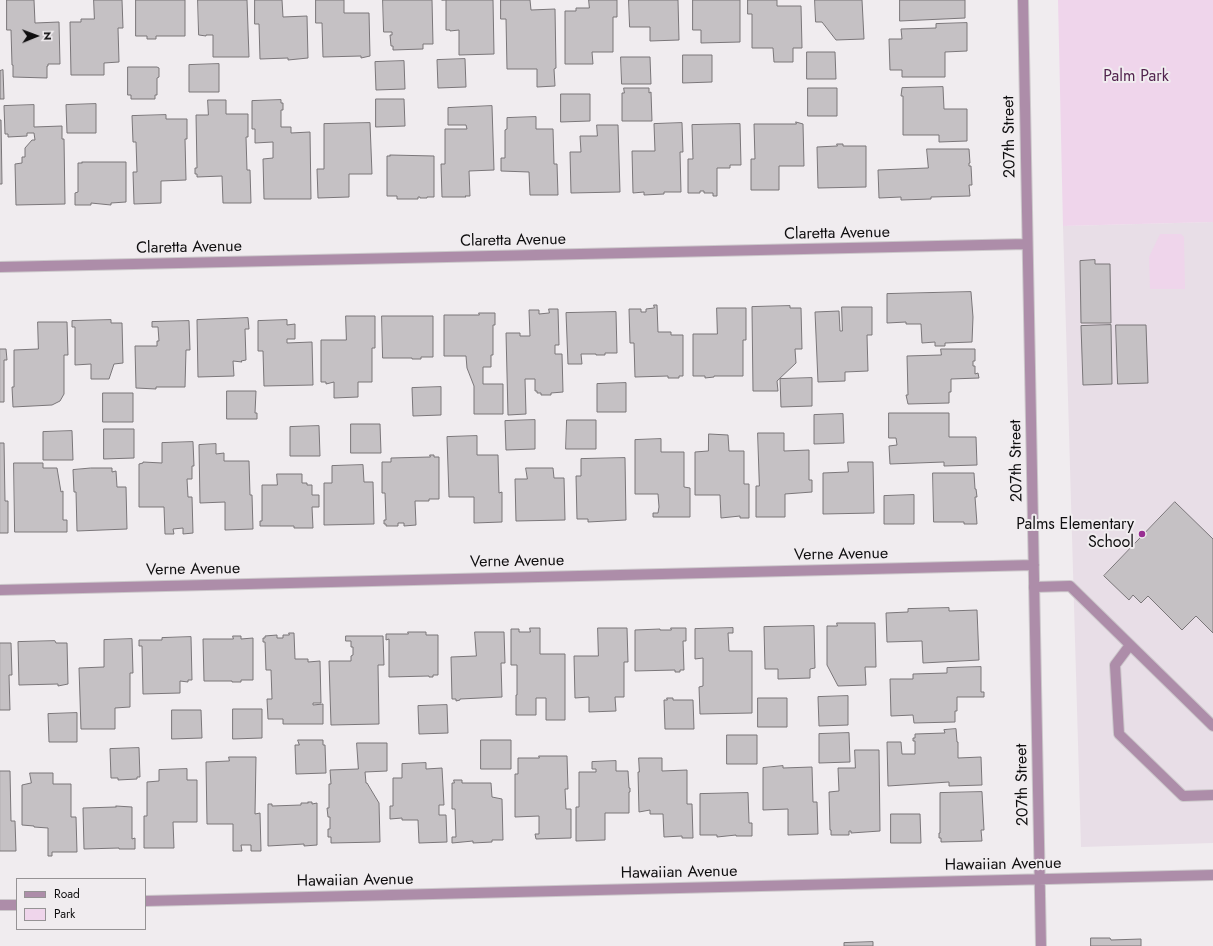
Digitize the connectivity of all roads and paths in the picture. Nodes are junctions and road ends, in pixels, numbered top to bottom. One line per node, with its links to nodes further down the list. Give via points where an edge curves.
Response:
1 (1023, 0): 2 (street, 207th Street)
2 (1027, 244): 3 (street, Claretta Avenue); 4 (street, 207th Street)
3 (0, 267)
4 (1034, 565): 5 (street, 207th Street); 6 (street, Verne Avenue)
5 (1034, 587): 7 (street, via 1070,586); 11 (street, 207th Street)
6 (0, 590)
7 (1130, 645): 8 (street); 9 (street, via 1115,665 1119,734 1183,796)
8 (1213, 726)
9 (1213, 795)
10 (1213, 875): 11 (street, Hawaiian Avenue)
11 (1040, 879): 12 (street, Hawaiian Avenue); 15 (street, 207th Street)
12 (146, 902)
13 (0, 905): 14 (street)
14 (16, 905)
15 (1041, 946)

